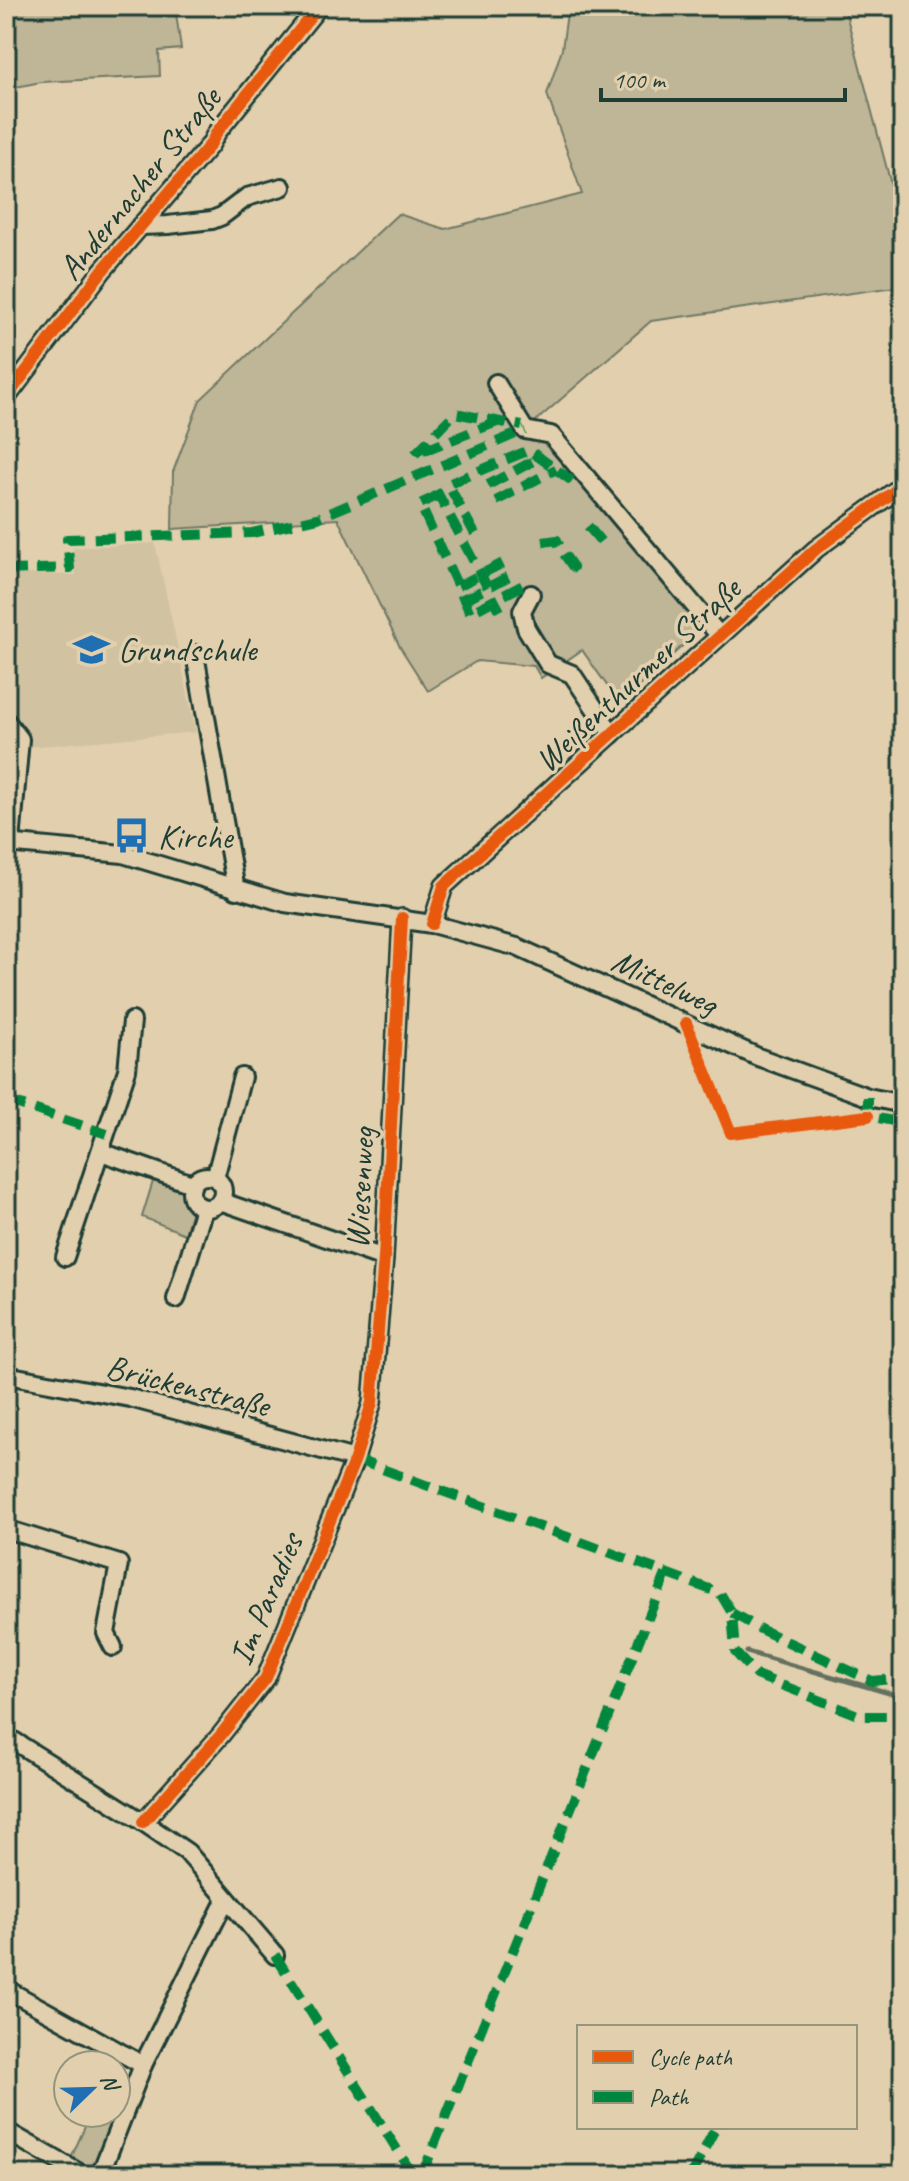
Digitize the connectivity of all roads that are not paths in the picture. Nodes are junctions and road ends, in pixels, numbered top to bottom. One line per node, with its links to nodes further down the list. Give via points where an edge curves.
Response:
1 (319, 6): 3 (street, Andernacher Straße)
2 (282, 187): 3 (street, via 247,197 212,220)
3 (140, 226): 5 (street, Andernacher Straße)
4 (496, 383): 8 (street, via 525,430 551,435)
5 (6, 398)
6 (903, 485): 8 (street, Weißenthurmer Straße, via 816,549)
7 (531, 594): 11 (street, via 522,611 526,628 548,664 572,674)
8 (719, 635): 11 (street, Weißenthurmer Straße)
9 (195, 654): 13 (street)
10 (6, 721): 12 (street, via 20,739)
11 (612, 734): 15 (street, Weißenthurmer Straße, via 444,886)
12 (8, 842): 13 (street, via 123,854)
13 (236, 890): 14 (street, via 285,903)
14 (402, 918): 15 (street, Mittelweg); 24 (street, Wiesenweg)
15 (432, 924): 18 (street, Mittelweg, via 517,947 758,1057 868,1097)
16 (132, 1021): 19 (street, via 127,1070)
17 (242, 1077): 20 (street)
18 (903, 1104)
19 (101, 1152): 21 (street); 23 (street)
20 (215, 1178): 21 (street, via 202,1176); 22 (street, via 222,1187)
21 (192, 1184): 22 (street, via 197,1204)
22 (212, 1204): 24 (street); 25 (street)
23 (65, 1257)
24 (384, 1258): 27 (street, Wiesenweg, via 372,1403)
25 (176, 1299)
26 (6, 1375): 27 (street, Brückenstraße, via 130,1398)
27 (355, 1459): 31 (street, Im Paradies, via 266,1678)
28 (6, 1529): 29 (street, via 119,1564 106,1633)
29 (113, 1647)
30 (6, 1736): 31 (street)
31 (143, 1822): 32 (street, via 187,1852)
32 (226, 1899): 33 (street); 35 (street)
33 (275, 1955)
34 (6, 1989): 35 (street)
35 (143, 2065): 38 (street)
36 (6, 2131): 37 (street)
37 (83, 2175)
38 (100, 2175)

